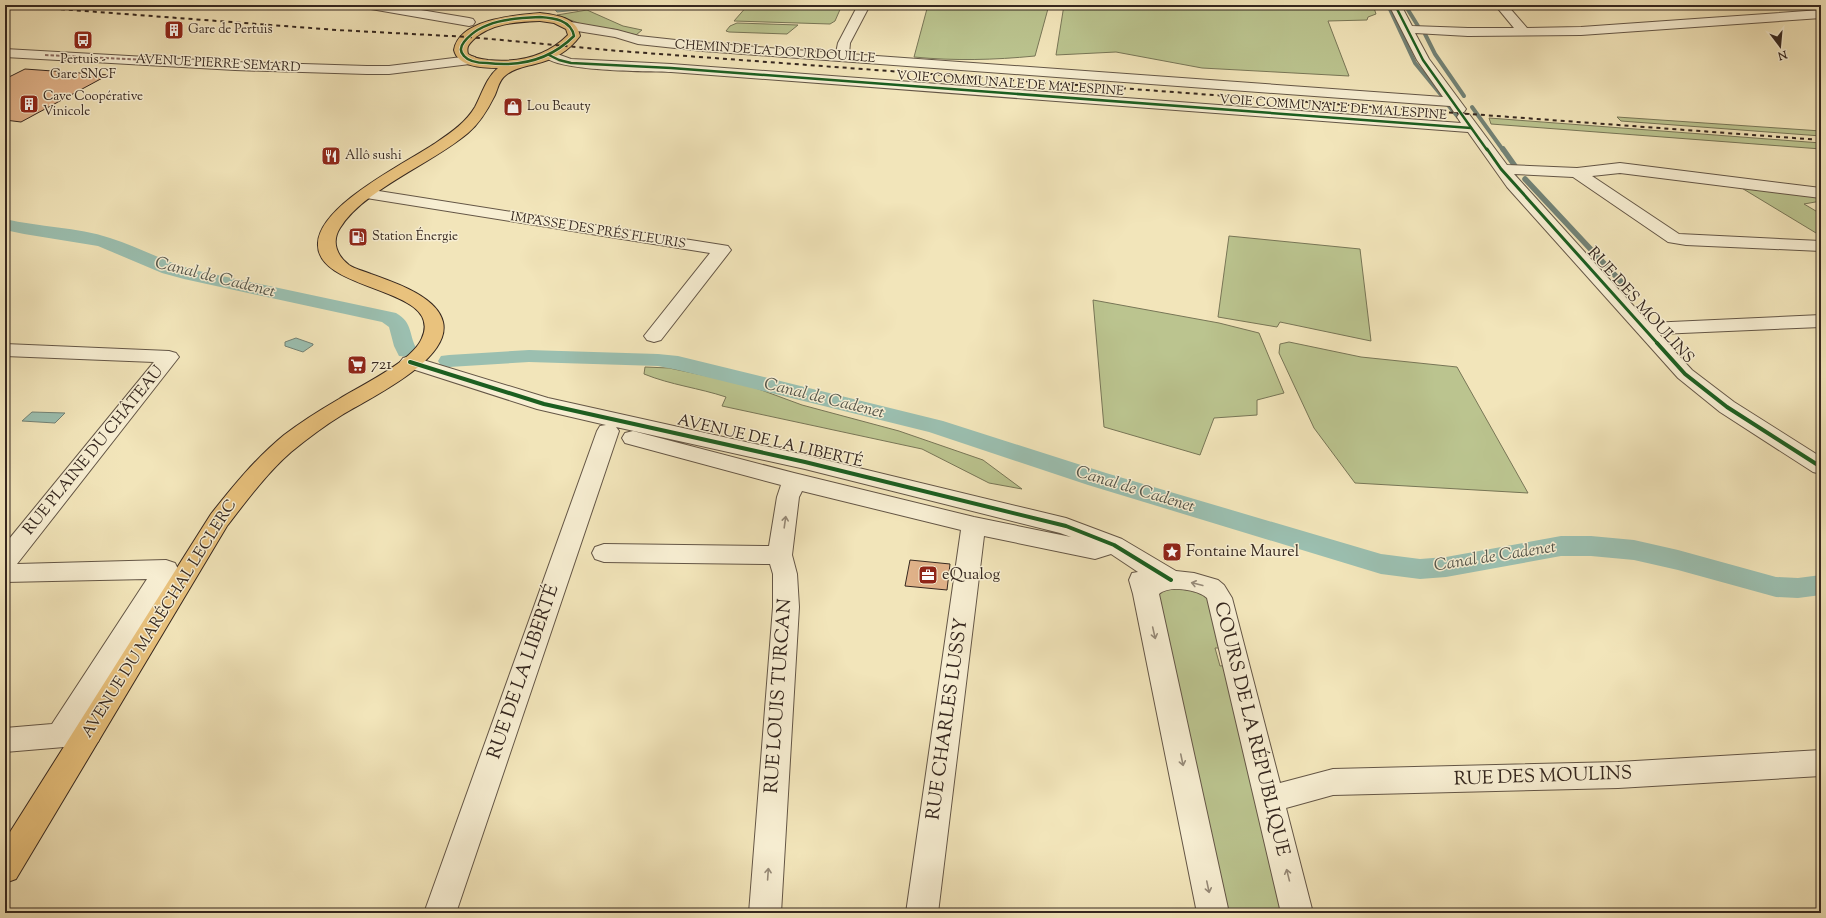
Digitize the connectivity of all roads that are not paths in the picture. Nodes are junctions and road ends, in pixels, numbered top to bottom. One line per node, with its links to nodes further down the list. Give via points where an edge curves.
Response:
1 (371, 5): 8 (street)
2 (864, 5): 15 (street, via 844,43)
3 (1395, 5): 9 (street, RUE DES MOULINS)
4 (1502, 5): 11 (street)
5 (1821, 14): 11 (street, via 1581,31)
6 (540, 17): 7 (main road); 7 (main road, via 519,7); 10 (main road, via 560,21)
7 (504, 21): 8 (main road)
8 (473, 26): 12 (main road)
9 (1408, 29): 11 (street); 20 (street, RUE DES MOULINS, via 1424,60)
10 (572, 31): 14 (main road, via 560,49); 15 (street, CHEMIN DE LA DOURDOUILLE, via 601,32 671,44)
11 (1524, 32)
12 (461, 49): 16 (main road, via 463,55); 18 (street, AVENUE PIERRE SEMARD)
13 (5, 53): 18 (street, AVENUE PIERRE SEMARD, via 236,66 367,70 403,69)
14 (549, 55): 17 (main road); 20 (street, VOIE COMMUNALE DE MALESPINE, via 571,63)
15 (842, 57): 20 (street, CHEMIN DE LA DOURDOUILLE)
16 (475, 61): 17 (main road); 18 (street, AVENUE PIERRE SEMARD); 19 (main road)
17 (516, 63): 19 (main road)
18 (432, 64)
19 (496, 77): 24 (main road, via 475,118 461,131)
20 (1462, 114): 21 (street, RUE DES MOULINS)
21 (1501, 170): 22 (street); 27 (street, RUE DES MOULINS)
22 (1577, 172): 23 (street, via 1620,168); 25 (street, via 1674,238)
23 (1821, 193)
24 (366, 194): 28 (street, IMPASSE DES PRÉS FLEURIS, via 722,250); 30 (main road, AVENUE DU MARÉCHAL LECLERC, via 335,222 328,236 327,248 332,260 344,270 407,295 432,314 434,324 431,341 421,354)
25 (1821, 246)
26 (1821, 321): 27 (street)
27 (1644, 329): 33 (street, RUE DES MOULINS, via 1686,374 1727,407)
28 (654, 336)
29 (5, 350): 39 (street, RUE PLAINE DU CHÂTEAU, via 169,357)
30 (410, 362): 31 (street, AVENUE DE LA LIBERTÉ); 43 (main road, AVENUE DU MARÉCHAL LECLERC, via 306,430 279,451 238,495 219,520)
31 (544, 404): 32 (street, via 561,420); 36 (street, AVENUE DE LA LIBERTÉ, via 806,462 996,508 1066,526)
32 (608, 431): 34 (street); 49 (street, RUE DE LA LIBERTÉ)
33 (1821, 468)
34 (794, 481): 35 (street); 38 (street, RUE LOUIS TURCAN, one-way to 34, via 788,497)
35 (974, 524): 36 (street, via 1095,550); 51 (street, RUE CHARLES LUSSY)
36 (1118, 547): 41 (street, COURS DE LA RÉPUBLIQUE); 42 (street, via 1138,573)
37 (604, 552): 38 (street)
38 (780, 555): 50 (street, RUE LOUIS TURCAN, one-way to 38, via 786,607 785,574)
39 (5, 561)
40 (5, 573): 44 (street, via 166,568)
41 (1170, 580): 42 (street, COURS DE LA RÉPUBLIQUE, via 1156,582); 47 (street, COURS DE LA RÉPUBLIQUE, one-way to 41, via 1219,598 1214,590 1207,586)
42 (1146, 594): 52 (street, one-way to 52)
43 (88, 734): 44 (street); 48 (main road, AVENUE DU MARÉCHAL LECLERC)
44 (60, 735): 45 (street)
45 (5, 740)
46 (1821, 763): 47 (street, RUE DES MOULINS, via 1618,775 1333,782)
47 (1268, 800): 53 (street, COURS DE LA RÉPUBLIQUE, one-way to 47)
48 (5, 868)
49 (440, 913)
50 (765, 913)
51 (922, 913)
52 (1213, 913)
53 (1297, 913)

